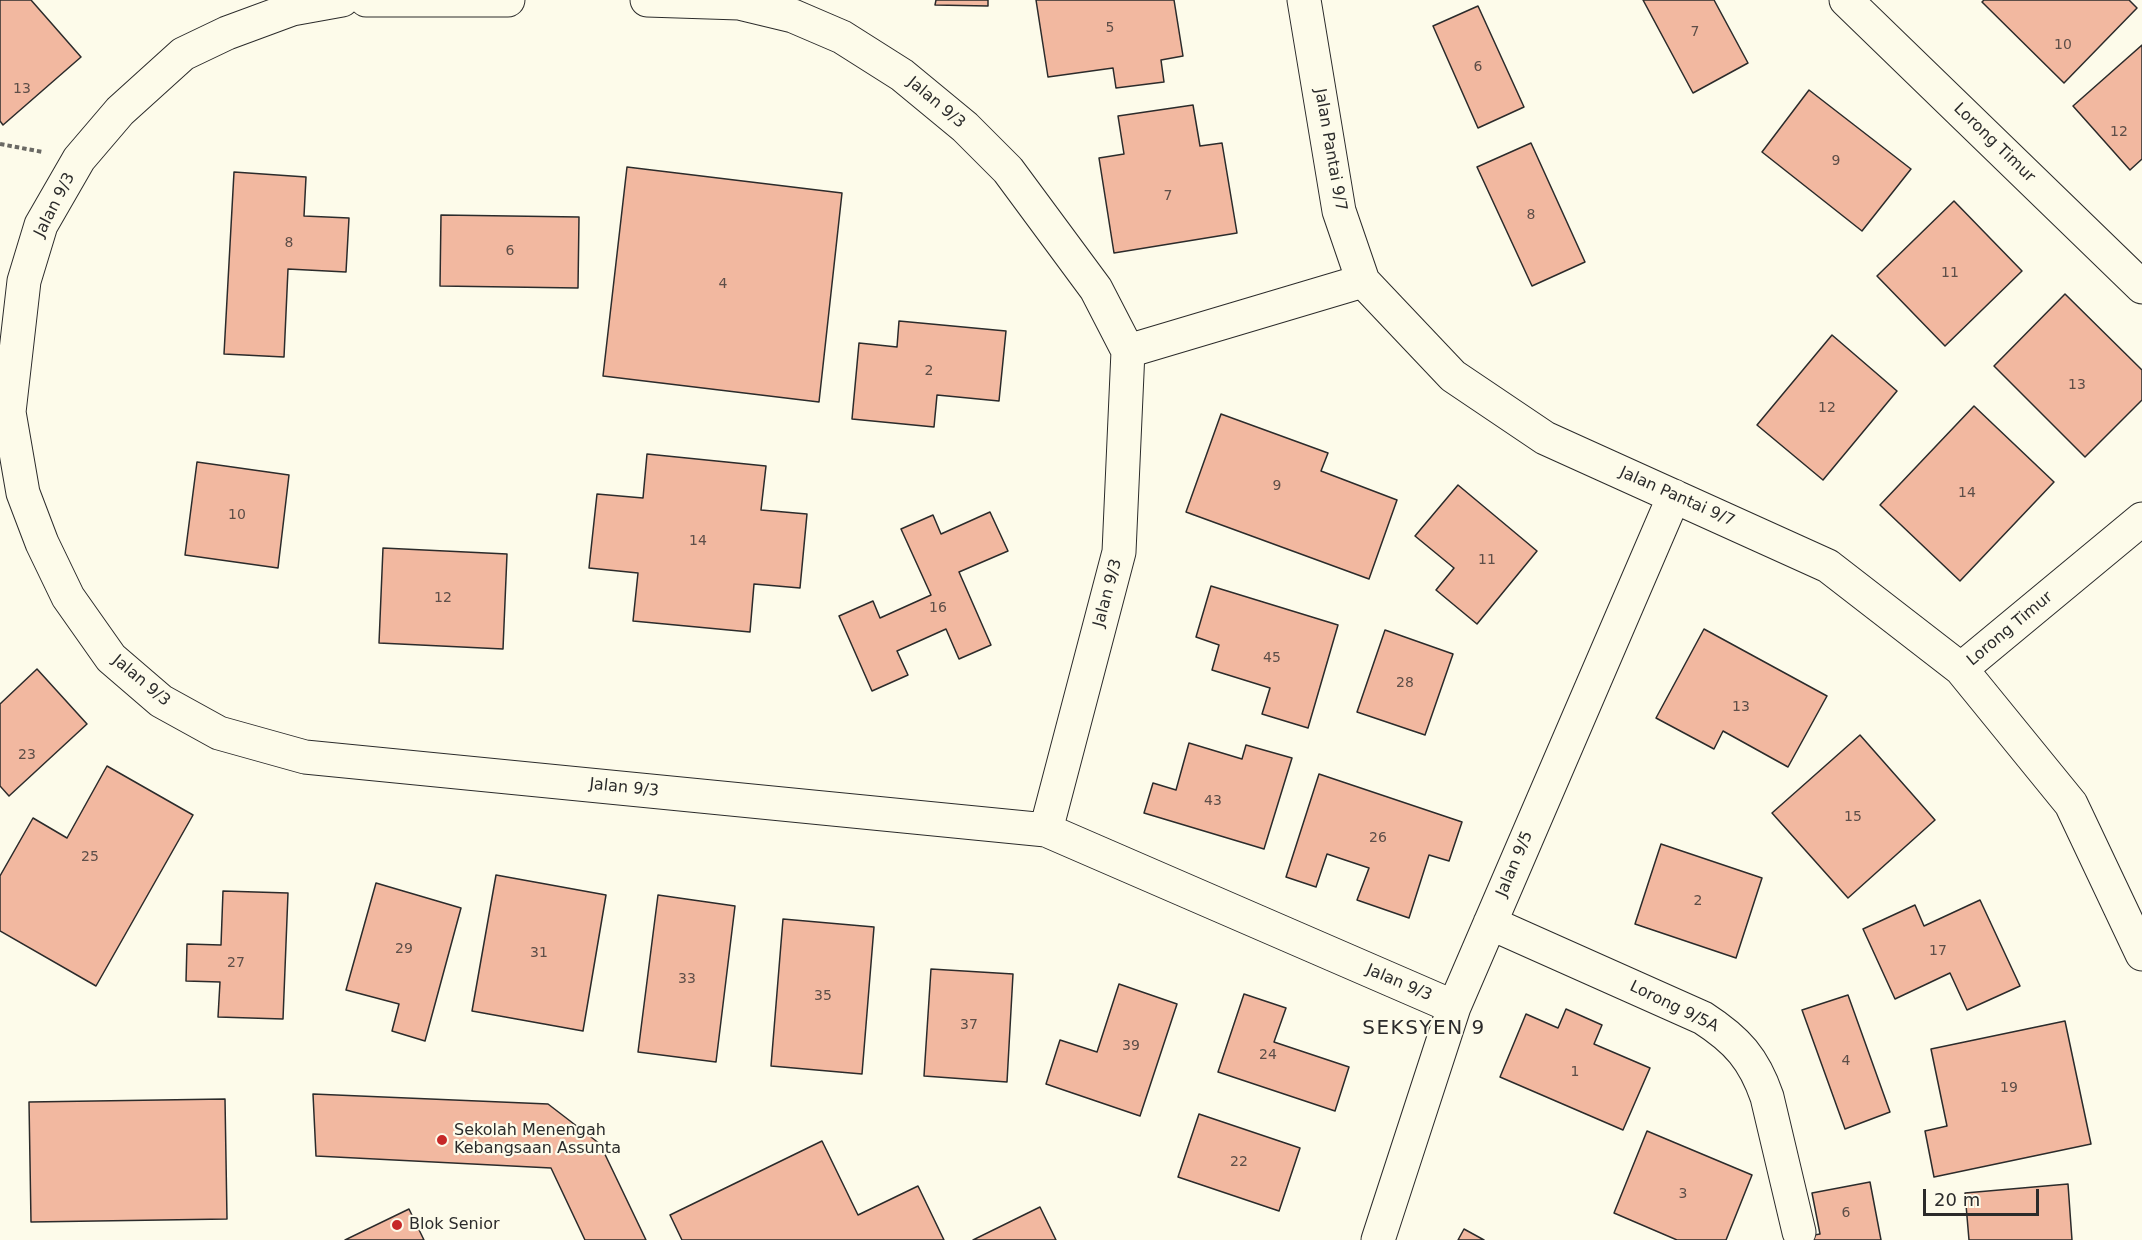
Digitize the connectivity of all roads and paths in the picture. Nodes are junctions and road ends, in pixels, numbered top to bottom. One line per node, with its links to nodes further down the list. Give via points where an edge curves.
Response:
1 (342, 0): 13 (street, Jalan 9/3, via 292,9 183,54 120,111 79,159 41,225 24,281 9,412 23,493 42,543 68,597 111,658 161,701 219,732 305,757)
2 (366, 0): 3 (street)
3 (508, 0)
4 (646, 0): 9 (street, Jalan 9/3, via 739,3 793,16 842,37 902,75 965,127 1008,170 1096,289)
5 (1304, 0): 7 (street, Jalan Pantai 9/7, via 1339,211)
6 (1846, 0): 8 (street, Lorong Timur)
7 (1363, 281): 9 (street); 10 (street, Jalan Pantai 9/7, via 1453,376 1545,438)
8 (2142, 287)
9 (1128, 351): 13 (street, Jalan 9/3, via 1119,552)
10 (1674, 496): 12 (street, Jalan Pantai 9/7, via 1828,566); 14 (street, Jalan 9/5)
11 (2142, 519): 12 (street, Lorong Timur)
12 (1961, 669): 15 (street, Jalan Pantai 9/7, via 2071,804)
13 (1046, 830): 16 (street, Jalan 9/3)
14 (1490, 923): 16 (street, Jalan 9/5); 17 (street, Lorong 9/5A, via 1703,1018 1737,1043 1761,1078)
15 (2142, 954)
16 (1454, 1007): 18 (street, Jalan 9/5)
17 (1799, 1232)
18 (1378, 1240)

